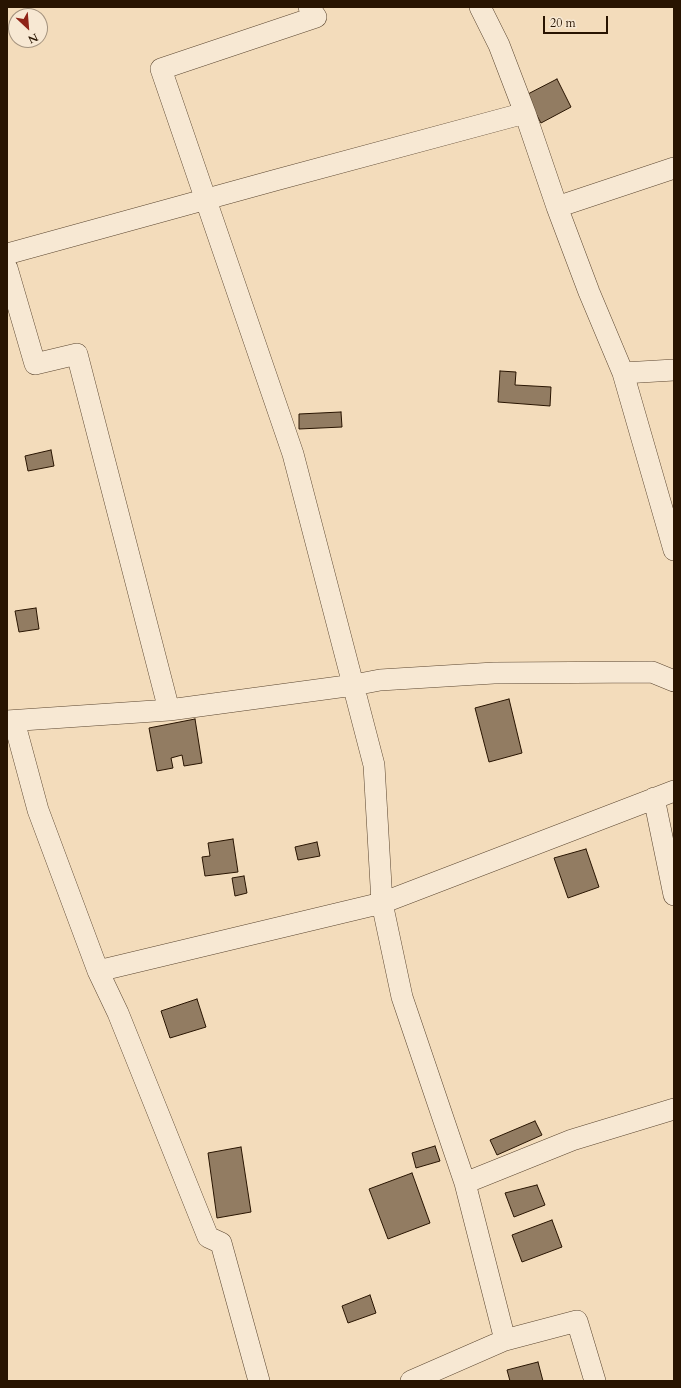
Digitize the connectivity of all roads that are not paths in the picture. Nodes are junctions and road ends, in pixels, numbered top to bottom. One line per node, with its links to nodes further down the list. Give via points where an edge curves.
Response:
1 (309, 7): 5 (street, via 316,17 161,69)
2 (480, 7): 3 (street)
3 (525, 113): 5 (street); 6 (street)
4 (674, 168): 6 (street)
5 (206, 199): 7 (street); 13 (street, via 293,454)
6 (557, 207): 10 (street)
7 (7, 254)
8 (7, 268): 14 (street, via 35,364 77,354)
9 (674, 370): 10 (street)
10 (623, 373): 11 (street)
11 (674, 550)
12 (674, 681): 13 (street, via 652,672 502,673 380,680)
13 (354, 685): 14 (street); 19 (street, via 374,765)
14 (169, 710): 15 (street)
15 (10, 721): 20 (street, via 38,810)
16 (674, 791): 17 (street)
17 (654, 798): 18 (street); 19 (street)
18 (674, 895)
19 (382, 903): 20 (street); 22 (street, via 402,997)
20 (98, 971): 24 (street, via 118,1013 208,1237 222,1243)
21 (674, 1109): 22 (street, via 572,1140)
22 (465, 1183): 23 (street)
23 (506, 1340): 25 (street); 26 (street, via 577,1321)
24 (259, 1381)
25 (411, 1381)
26 (595, 1381)

